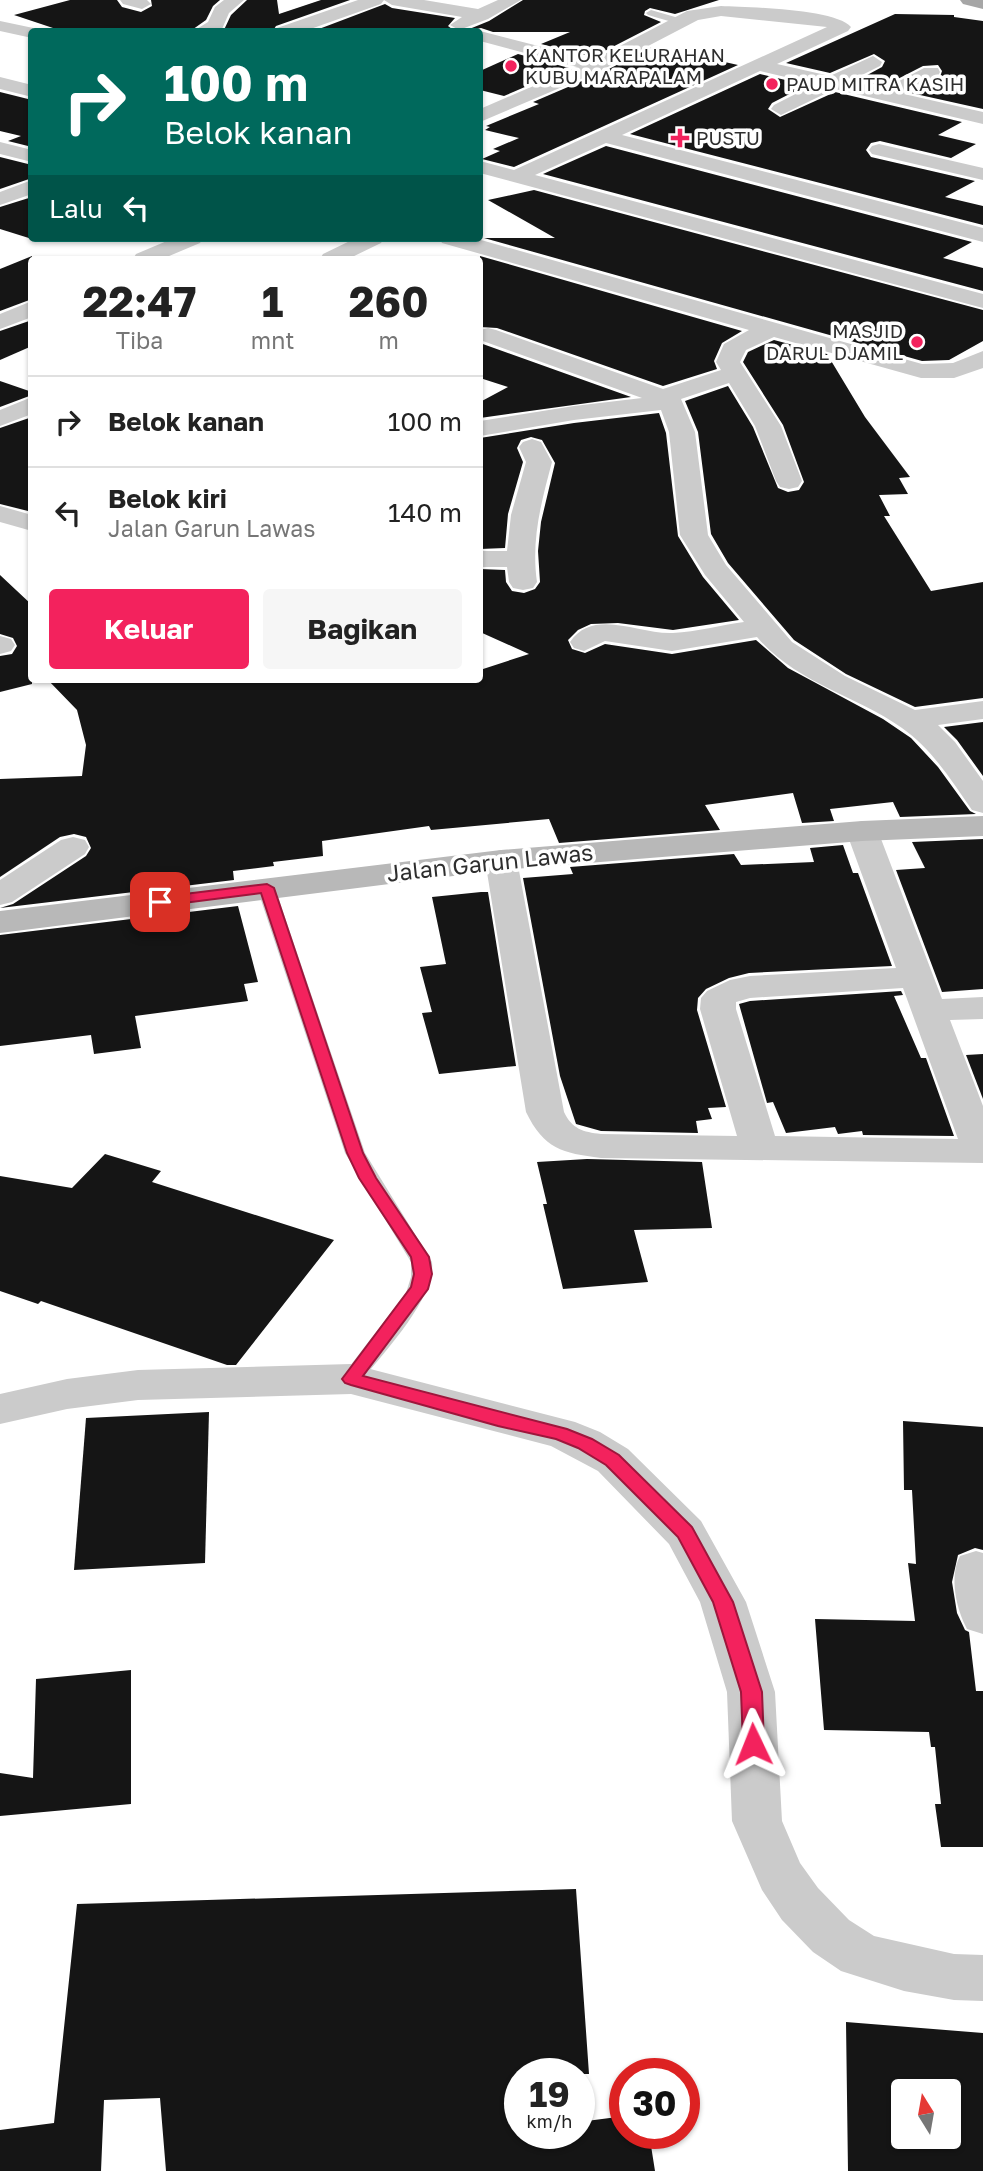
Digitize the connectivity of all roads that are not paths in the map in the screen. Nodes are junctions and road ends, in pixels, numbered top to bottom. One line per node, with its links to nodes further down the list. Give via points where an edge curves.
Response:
1 (235, 0): 11 (street)
2 (375, 0): 12 (street)
3 (392, 0): 8 (street)
4 (512, 0): 8 (street)
5 (969, 0): 6 (main road)
6 (983, 3)
7 (651, 13): 9 (lane)
8 (482, 15): 13 (street)
9 (679, 21): 17 (street); 18 (street, via 721,11 821,20 842,27)
10 (0, 26): 14 (street)
11 (210, 28)
12 (294, 28)
13 (457, 28)
14 (28, 32)
15 (483, 37): 17 (street)
16 (873, 62): 21 (street)
17 (596, 66): 25 (street)
18 (761, 66): 21 (street); 27 (street)
19 (931, 72): 23 (street)
20 (0, 83): 22 (street)
21 (833, 84): 23 (street); 24 (street)
22 (28, 90)
23 (885, 96): 26 (street)
24 (781, 109)
25 (483, 115)
26 (983, 118)
27 (606, 137): 33 (street); 36 (street)
28 (0, 148): 30 (street)
29 (879, 150): 32 (street)
30 (28, 155)
31 (483, 168): 33 (street)
32 (983, 174)
33 (515, 177): 42 (street)
34 (28, 188): 35 (street)
35 (0, 199)
36 (983, 235)
37 (183, 242): 40 (street)
38 (365, 242): 41 (street)
39 (464, 242): 45 (street)
40 (151, 256)
41 (337, 256)
42 (983, 302)
43 (28, 310): 44 (street)
44 (0, 322)
45 (770, 330): 47 (street, via 921,371 953,372); 48 (street, via 734,347 728,362)
46 (488, 335): 49 (street)
47 (983, 358)
48 (736, 373): 49 (street); 54 (street, via 768,426)
49 (668, 399): 52 (street); 58 (street, via 682,432 694,536)
50 (28, 406): 51 (street)
51 (0, 419)
52 (483, 428)
53 (531, 447): 57 (street, via 539,462 524,515 521,571)
54 (789, 481)
55 (0, 514): 56 (street)
56 (28, 522)
57 (483, 560)
58 (764, 627): 59 (street, via 672,642 604,632); 61 (street, via 803,663)
59 (584, 642)
60 (983, 710): 61 (street)
61 (911, 720): 62 (street, via 944,748)
62 (983, 803)
63 (983, 826): 64 (main road, Jalan Garun Lawas)
64 (862, 831): 66 (main road, Jalan Garun Lawas); 70 (street)
65 (73, 847): 68 (street)
66 (501, 860): 67 (main road, Jalan Garun Lawas); 72 (street, via 545,1112 557,1135 601,1146)
67 (267, 888): 69 (main road, Jalan Garun Lawas); 74 (lane, via 355,1153 422,1266 415,1296)
68 (0, 895)
69 (0, 922)
70 (923, 993): 71 (street); 72 (street, via 750,987 719,998 718,1009); 73 (street)
71 (983, 1008)
72 (759, 1147): 73 (street)
73 (982, 1151)
74 (351, 1379): 75 (street, via 138,1385); 78 (street, via 560,1433 613,1460 685,1532 723,1602 751,1692 757,1821 780,1875 800,1904 831,1936 859,1955 904,1968)
75 (0, 1409)
76 (976, 1568): 77 (street)
77 (983, 1616)
78 (983, 1978)

